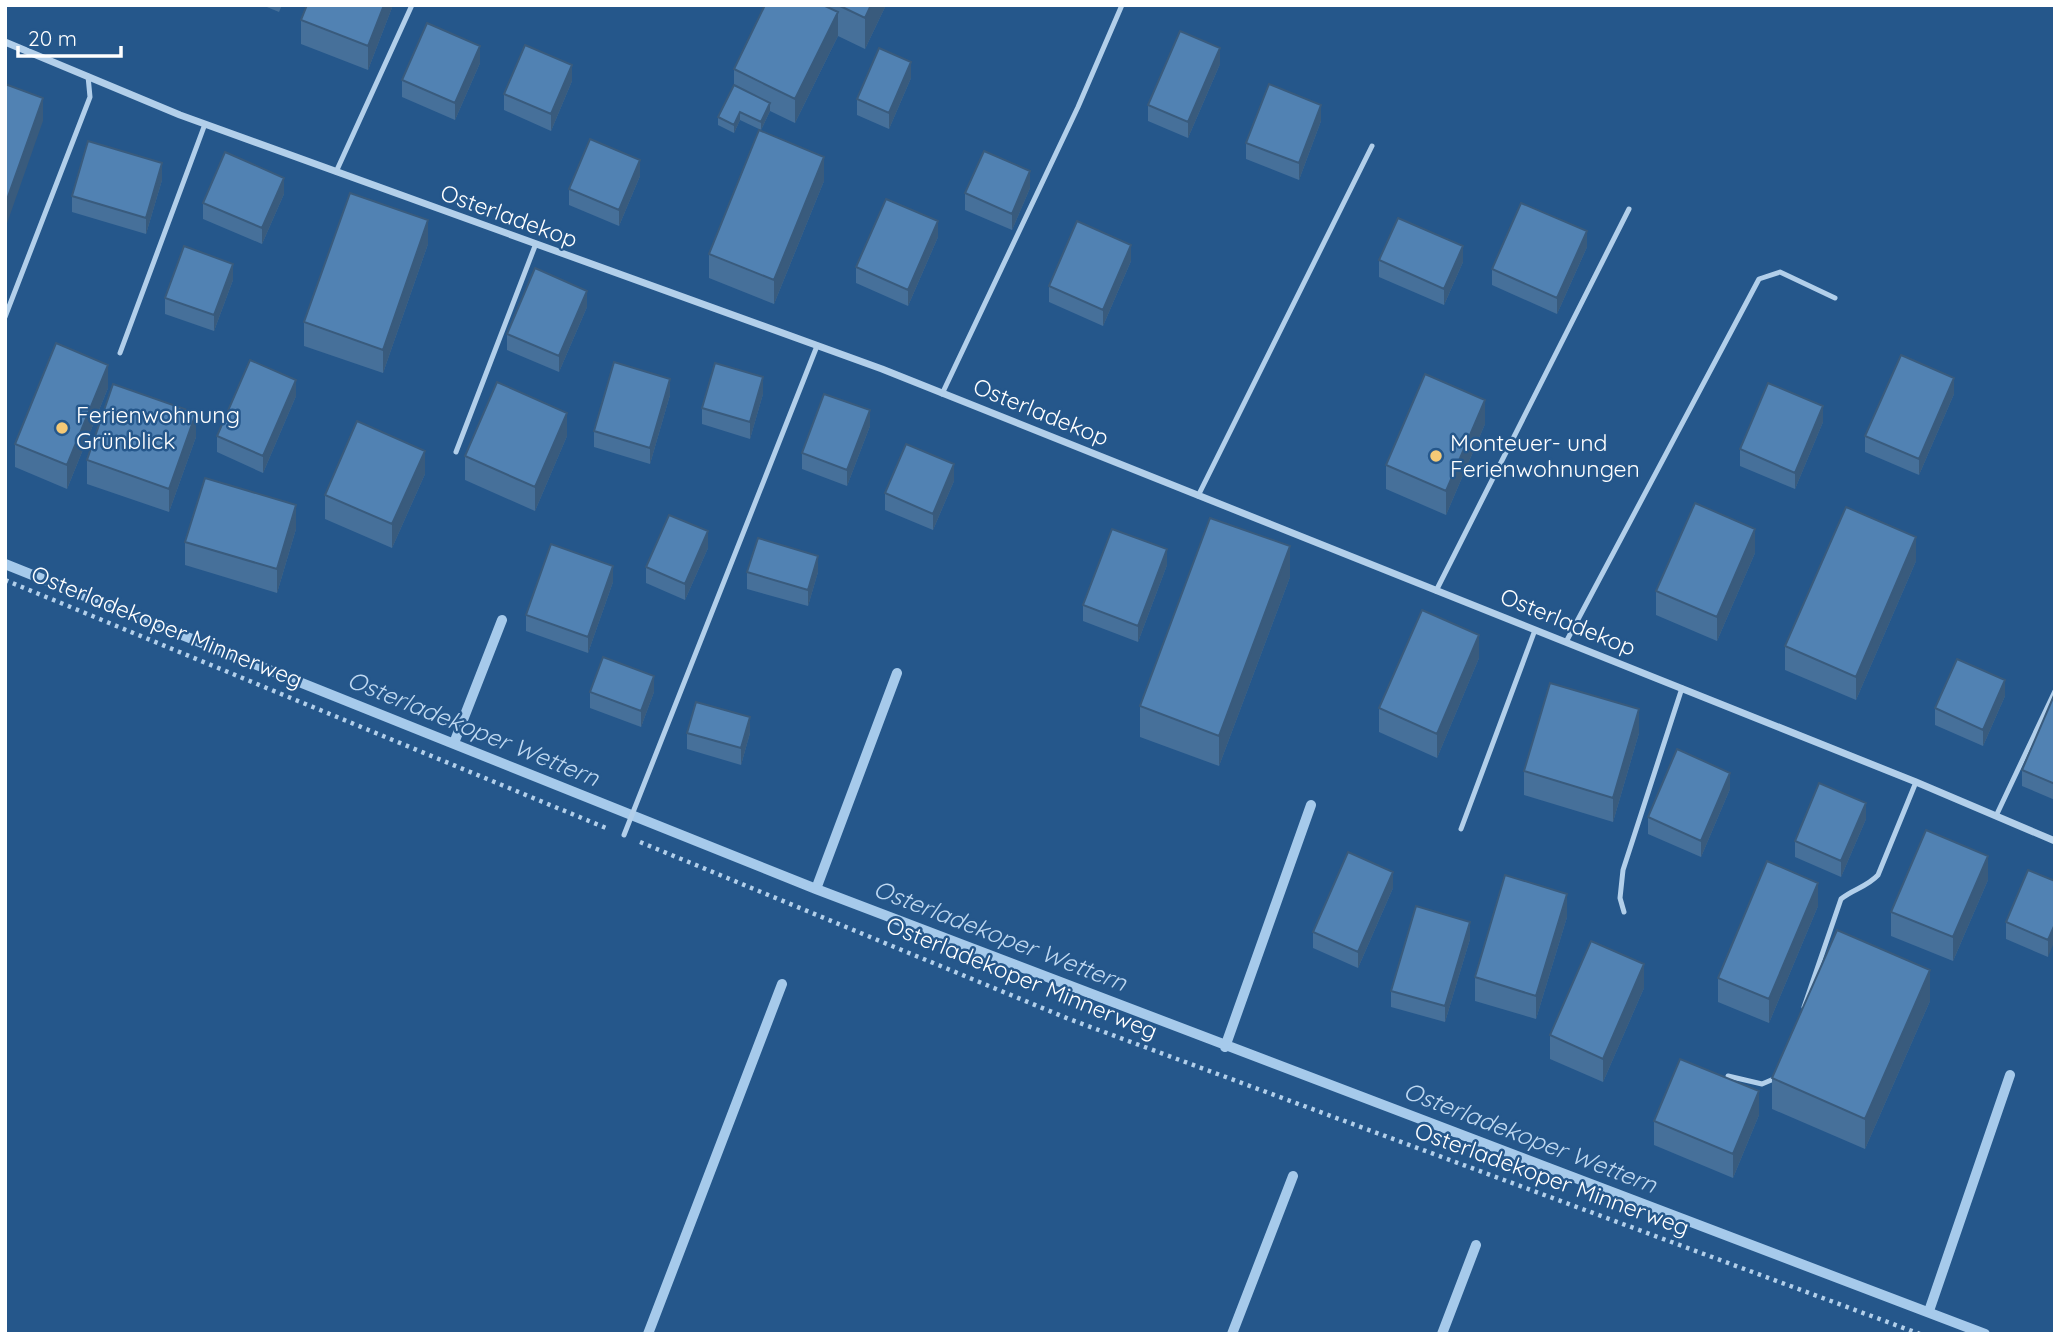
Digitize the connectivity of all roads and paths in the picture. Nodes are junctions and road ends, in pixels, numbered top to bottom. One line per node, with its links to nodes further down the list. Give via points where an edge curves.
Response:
1 (412, 5): 7 (lane)
2 (1122, 5): 14 (lane)
3 (5, 42): 4 (street, Osterladekop)
4 (88, 76): 5 (street, Osterladekop); 11 (lane, via 90,97)
5 (205, 124): 7 (street, Osterladekop); 13 (lane)
6 (1373, 146): 16 (lane)
7 (335, 172): 9 (street, Osterladekop)
8 (1629, 209): 18 (lane)
9 (535, 246): 12 (street, Osterladekop); 15 (lane)
10 (1835, 298): 20 (lane, via 1780,272 1759,279)
11 (5, 317)
12 (817, 346): 14 (street, Osterladekop); 26 (lane)
13 (120, 353)
14 (942, 394): 16 (street, Osterladekop)
15 (456, 452)
16 (1198, 496): 18 (street, Osterladekop)
17 (5, 579): 26 (path, Osterladekoper Minnerweg)
18 (1436, 591): 19 (street, Osterladekop)
19 (1535, 629): 20 (street, Osterladekop); 25 (lane)
20 (1566, 642): 21 (street, Osterladekop)
21 (1682, 688): 23 (street, Osterladekop); 28 (lane, via 1623,870 1620,898)
22 (2055, 691): 24 (lane)
23 (1916, 782): 24 (street, Osterladekop); 29 (lane, via 1878,875 1868,886 1841,900)
24 (1996, 816): 27 (street, Osterladekop)
25 (1461, 829)
26 (624, 835): 32 (path, Osterladekoper Minnerweg, via 1069,1019)
27 (2055, 841)
28 (1625, 912)
29 (1801, 1016)
30 (1782, 1071): 31 (lane, via 1774,1081 1762,1084)
31 (1728, 1076)
32 (1920, 1334)

